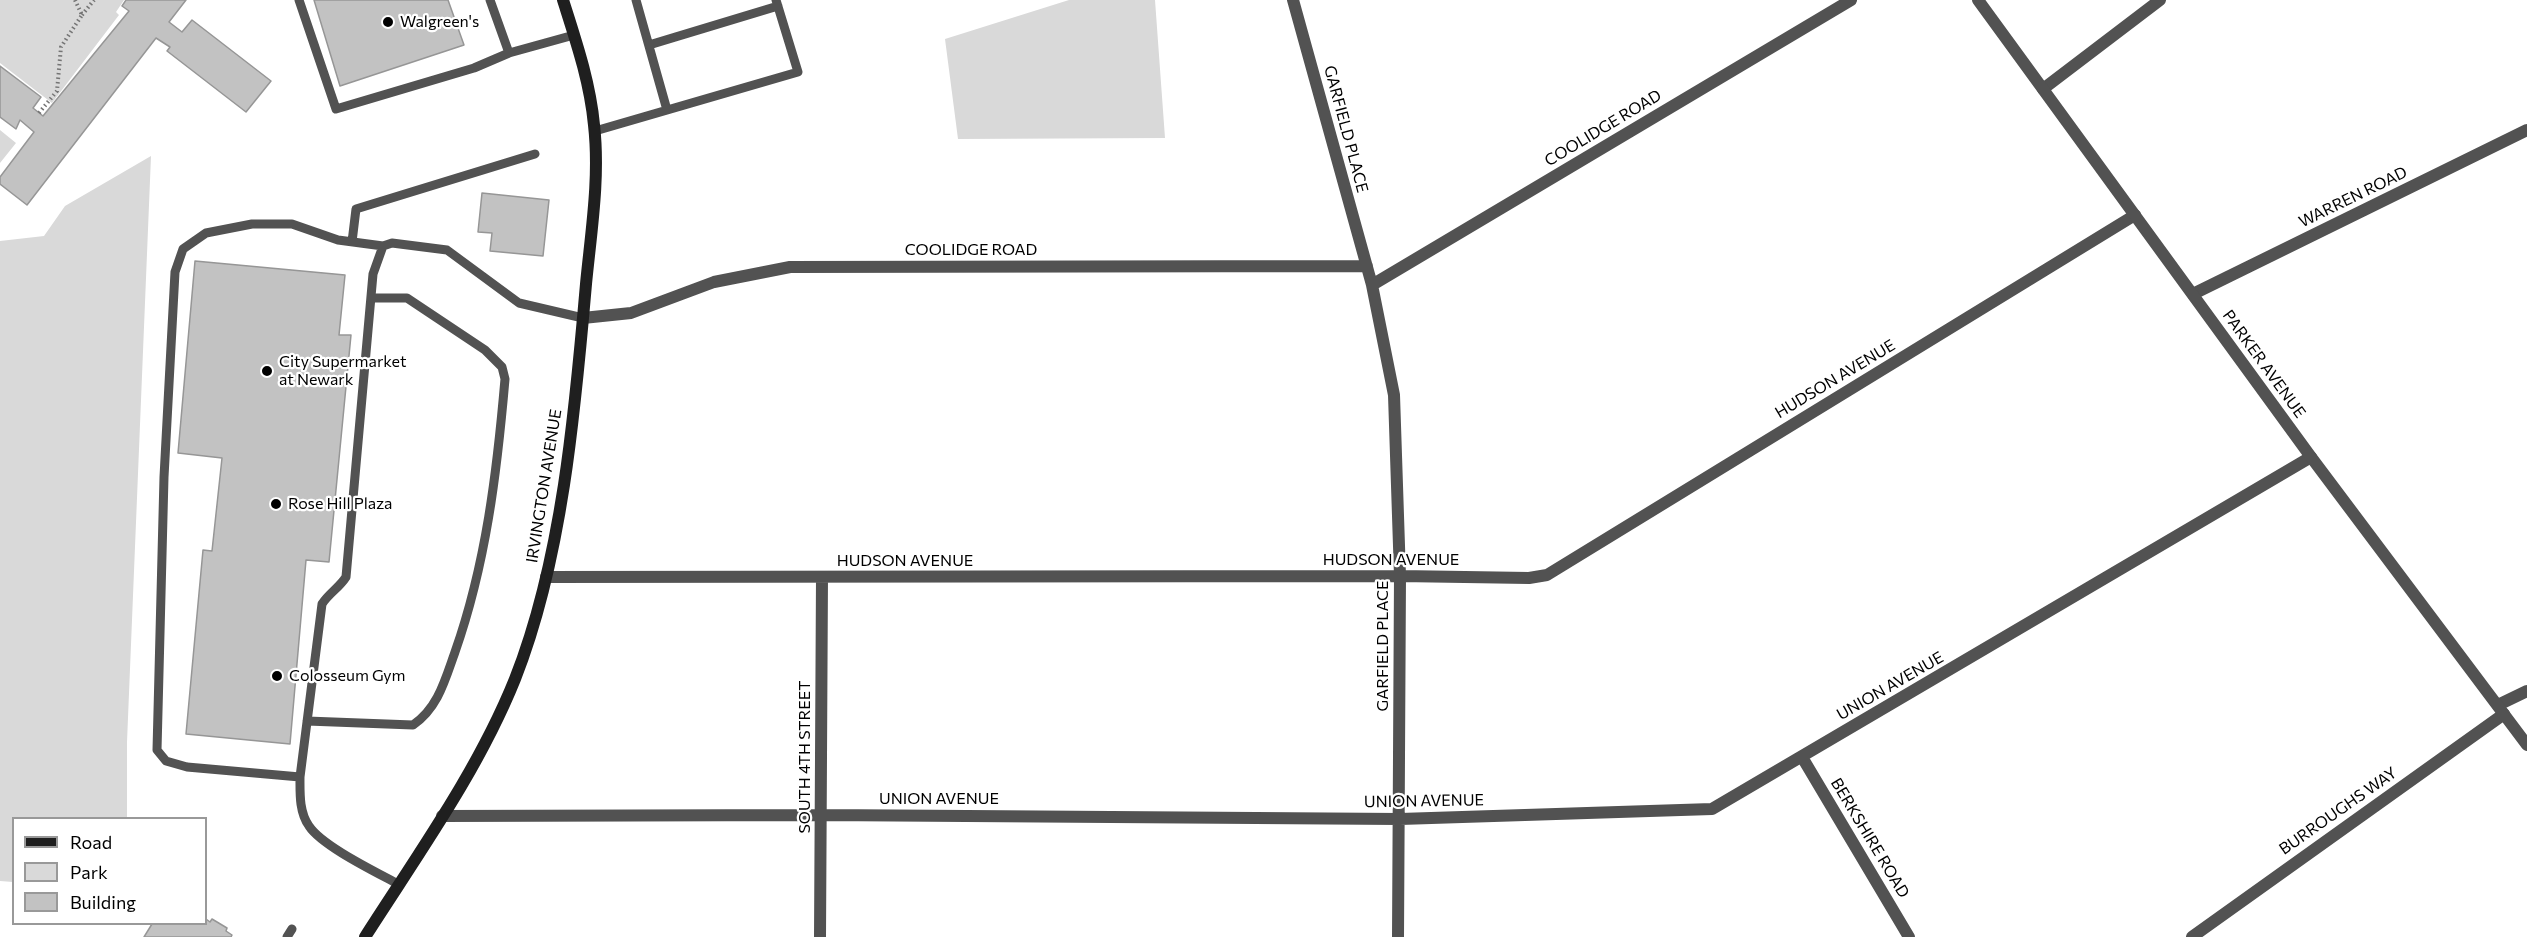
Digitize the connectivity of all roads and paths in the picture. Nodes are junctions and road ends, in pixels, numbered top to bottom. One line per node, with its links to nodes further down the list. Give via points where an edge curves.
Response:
1 (75, 0): 12 (path)
2 (94, 0): 12 (path)
3 (299, 0): 15 (lane, via 336,109 474,68)
4 (490, 0): 15 (lane)
5 (563, 0): 13 (main road, IRVINGTON AVENUE)
6 (636, 0): 14 (lane)
7 (1293, 0): 25 (street, GARFIELD PLACE)
8 (1851, 0): 26 (street, COOLIDGE ROAD)
9 (1978, 0): 16 (street, PARKER AVENUE)
10 (2160, 0): 16 (street)
11 (777, 3): 14 (lane); 17 (lane, via 798,72)
12 (82, 15): 18 (path, via 61,46 57,90)
13 (574, 35): 15 (lane); 20 (main road, IRVINGTON AVENUE)
14 (648, 45): 17 (lane)
15 (509, 53)
16 (2043, 90): 22 (street, PARKER AVENUE)
17 (667, 110): 20 (lane)
18 (39, 113)
19 (2527, 130): 27 (street, WARREN ROAD)
20 (595, 131): 29 (main road, IRVINGTON AVENUE, via 595,187)
21 (535, 154): 23 (lane, via 356,209)
22 (2135, 215): 27 (street, PARKER AVENUE); 31 (street, HUDSON AVENUE, via 1546,575)
23 (352, 242): 24 (lane); 39 (lane, via 292,224 252,224 206,233 183,249 175,272 164,477 157,750 166,761 187,767)
24 (383, 246): 28 (lane); 29 (lane, via 392,243 447,250 519,303)
25 (1367, 266): 26 (street, GARFIELD PLACE); 29 (street, COOLIDGE ROAD, via 790,267 714,282 631,313)
26 (1372, 285): 31 (street, GARFIELD PLACE, via 1394,395)
27 (2193, 294): 30 (street, PARKER AVENUE)
28 (370, 297): 36 (lane, via 346,577 322,604); 36 (lane, via 407,298 485,350 502,367 505,379 496,481 471,607 442,690 426,717 413,725)
29 (583, 318): 32 (main road, IRVINGTON AVENUE, via 567,465)
30 (2311, 457): 35 (street, PARKER AVENUE); 38 (street, UNION AVENUE)
31 (1400, 576): 33 (street, HUDSON AVENUE); 42 (street, GARFIELD PLACE)
32 (546, 577): 33 (street, HUDSON AVENUE); 41 (main road, IRVINGTON AVENUE, via 531,633 500,713)
33 (822, 577): 40 (street, SOUTH 4TH STREET)
34 (2527, 691): 35 (street, BURROUGHS WAY)
35 (2501, 709): 37 (street, PARKER AVENUE); 48 (street, BURROUGHS WAY)
36 (307, 721): 39 (lane)
37 (2527, 745)
38 (1802, 757): 42 (street, UNION AVENUE, via 1712,809); 47 (street, BERKSHIRE ROAD)
39 (300, 777): 43 (lane, via 300,804 308,826 322,839)
40 (822, 815): 41 (street, UNION AVENUE); 42 (street, UNION AVENUE); 45 (street, SOUTH 4TH STREET)
41 (442, 816): 43 (main road, IRVINGTON AVENUE)
42 (1400, 819): 46 (street, GARFIELD PLACE)
43 (398, 885): 44 (main road, IRVINGTON AVENUE)
44 (364, 937)
45 (820, 937)
46 (1398, 937)
47 (1909, 937)
48 (2192, 937)

